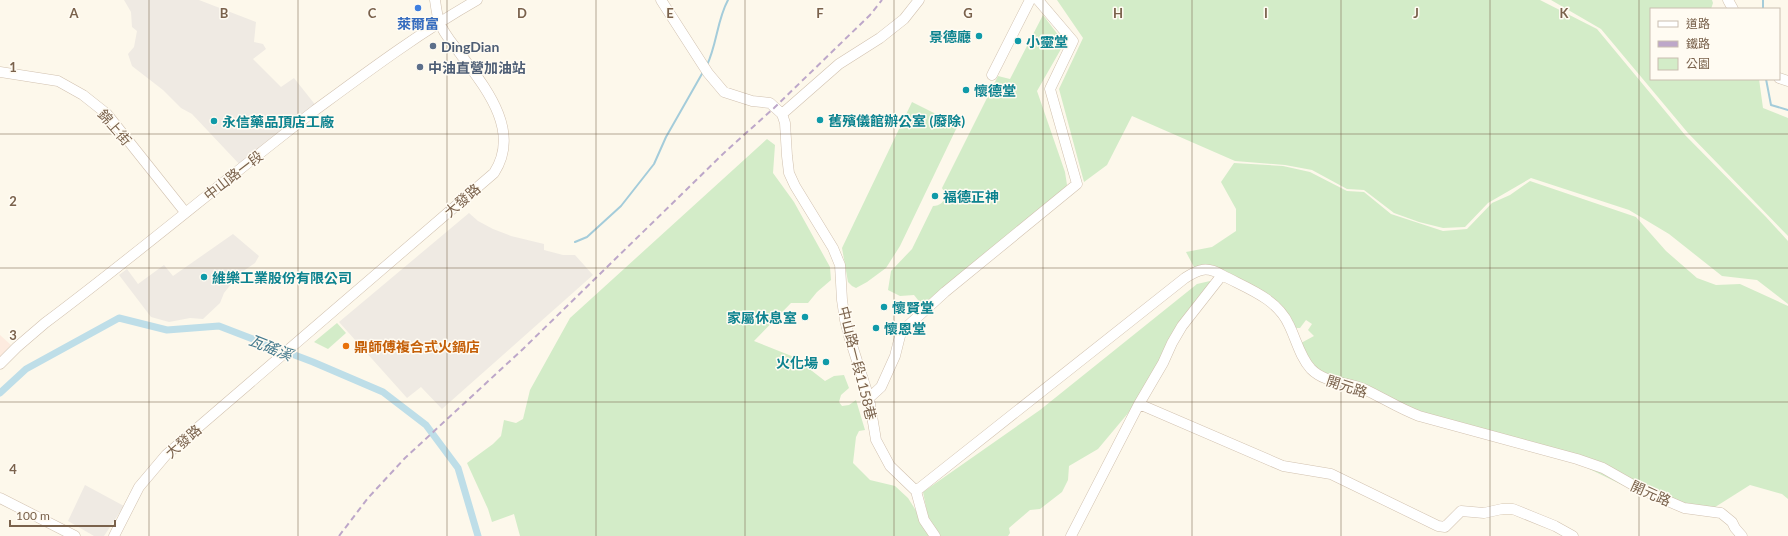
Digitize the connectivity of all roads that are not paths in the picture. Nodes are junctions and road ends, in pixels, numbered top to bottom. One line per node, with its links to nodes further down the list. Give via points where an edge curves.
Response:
1 (435, 0): 7 (street, 大發路)
2 (477, 0): 7 (street, 中山路一段)
3 (661, 0): 10 (street, via 705,69 724,92 752,101 770,103)
4 (919, 0): 10 (street, via 904,19 839,64)
5 (1030, 0): 9 (street)
6 (1038, 0): 14 (street, via 1073,41 1050,89 1077,184 944,292 901,332 895,356 881,387)
7 (439, 22): 11 (street, 中山路一段, via 359,77); 19 (street, 大發路, via 475,74 501,118 503,149 494,173 166,454 139,487)
8 (0, 72): 11 (street, 錦上街, via 58,81 83,95 108,114)
9 (992, 75)
10 (782, 114): 14 (street, 中山路一段1158巷, via 788,167 795,186 840,264 845,320)
11 (185, 212): 13 (street, 中山路一段, via 17,346)
12 (1222, 275): 15 (street, via 1182,326); 16 (street, 開元路, via 1212,269 1196,271 1185,278); 23 (street, 開元路, via 1269,299 1280,309 1310,368 1322,378 1362,388 1419,416 1603,468 1640,489 1684,508 1722,513)
13 (0, 364)
14 (869, 398): 16 (street, 中山路一段1158巷, via 876,440 890,466)
15 (1139, 404): 21 (street); 22 (street, via 1284,466 1331,474 1438,526 1445,527 1461,510 1484,513 1513,509)
16 (916, 491): 20 (street, via 924,520)
17 (0, 498): 18 (street)
18 (75, 536)
19 (114, 536)
20 (934, 536)
21 (1071, 536)
22 (1573, 536)
23 (1742, 536)

